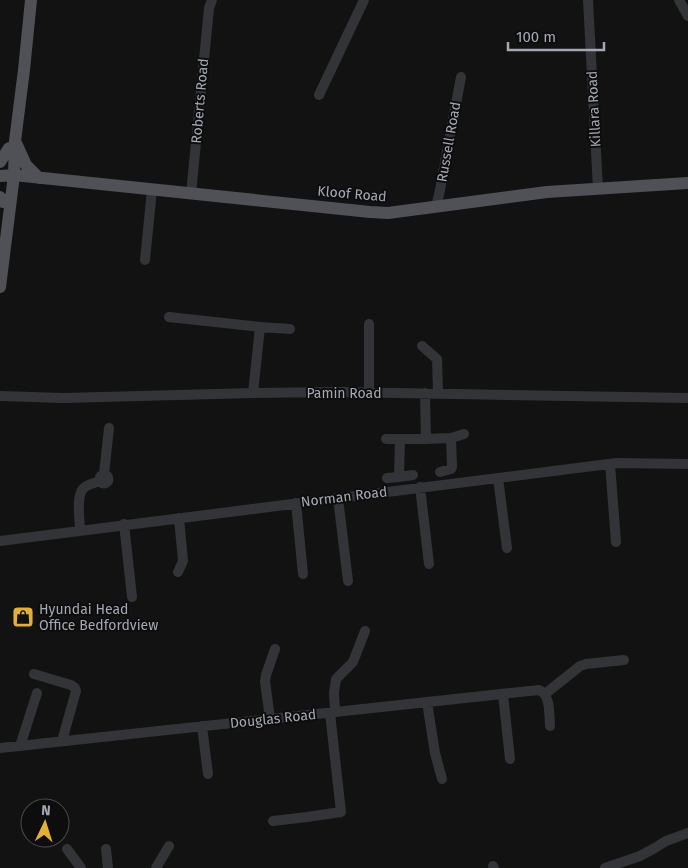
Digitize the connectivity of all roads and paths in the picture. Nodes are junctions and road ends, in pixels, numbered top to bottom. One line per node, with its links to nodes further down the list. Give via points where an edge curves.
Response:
1 (364, 0): 8 (street)
2 (588, 0): 14 (street, Killara Road)
3 (679, 0): 6 (street)
4 (27, 3): 9 (main road)
5 (211, 4): 16 (street, Roberts Road)
6 (688, 16)
7 (461, 77): 18 (street, Russell Road)
8 (319, 95)
9 (12, 144): 10 (main road); 11 (main road); 12 (main road)
10 (0, 162)
11 (6, 175): 12 (main road, Kloof Road); 17 (main road)
12 (38, 178): 15 (main road, Kloof Road); 17 (main road, via 20,185)
13 (688, 183): 14 (main road, Kloof Road)
14 (598, 189): 18 (main road, Kloof Road, via 547,192)
15 (152, 190): 16 (main road, Kloof Road); 20 (street)
16 (192, 194): 18 (main road, Kloof Road, via 370,212)
17 (4, 199): 19 (main road); 21 (main road)
18 (436, 207)
19 (0, 223)
20 (145, 260)
21 (0, 287)
22 (169, 317): 24 (street)
23 (369, 324): 28 (street)
24 (260, 327): 25 (street); 27 (street)
25 (290, 329)
26 (422, 346): 30 (street, via 437,359)
27 (253, 393): 28 (street, Pamin Road); 31 (street, Pamin Road, via 81,398)
28 (369, 393): 29 (street, Pamin Road)
29 (426, 393): 30 (street, Pamin Road); 38 (street)
30 (438, 393): 32 (street, Pamin Road)
31 (0, 396)
32 (688, 398)
33 (109, 428): 51 (street, via 102,478 80,491)
34 (464, 434): 35 (street)
35 (451, 438): 38 (street); 41 (street, via 452,467)
36 (386, 439): 37 (street)
37 (400, 439): 38 (street); 43 (street)
38 (426, 439)
39 (610, 464): 40 (street, Norman Road); 45 (street, Norman Road); 53 (street)
40 (688, 464)
41 (440, 472)
42 (412, 475): 43 (street)
43 (400, 477): 44 (street)
44 (387, 478)
45 (498, 478): 46 (street, Norman Road); 54 (street)
46 (420, 487): 47 (street, Norman Road); 55 (street)
47 (338, 498): 48 (street, Norman Road); 58 (street)
48 (296, 503): 49 (street, Norman Road); 57 (street)
49 (179, 518): 50 (street, Norman Road); 56 (street, via 183,562)
50 (124, 524): 51 (street, Norman Road); 59 (street)
51 (80, 530): 52 (street, Norman Road)
52 (0, 541)
53 (616, 542)
54 (507, 548)
55 (429, 564)
56 (178, 572)
57 (303, 574)
58 (348, 581)
59 (132, 597)
60 (365, 631): 68 (street, via 352,662 336,679)
61 (275, 649): 69 (street, via 265,681)
62 (624, 660): 66 (street, via 580,666)
63 (34, 674): 72 (street, via 75,688)
64 (37, 693): 73 (street)
65 (503, 694): 66 (street, Douglas Road, via 539,690); 67 (street, Douglas Road); 75 (street)
66 (545, 694): 71 (street)
67 (427, 702): 68 (street, Douglas Road); 77 (street)
68 (333, 712): 69 (street, Douglas Road); 78 (street, via 341,812)
69 (270, 719): 70 (street, Douglas Road)
70 (202, 726): 72 (street, Douglas Road); 76 (street)
71 (550, 726)
72 (62, 741): 73 (street, Douglas Road)
73 (20, 746): 74 (street, Douglas Road)
74 (0, 748)
75 (510, 759)
76 (208, 774)
77 (442, 779)
78 (273, 821)
79 (688, 833): 86 (street, via 640,856)
80 (169, 846): 85 (street)
81 (67, 849): 83 (street)
82 (106, 849): 84 (street)
83 (81, 868)
84 (108, 868)
85 (156, 868)
86 (605, 868)

